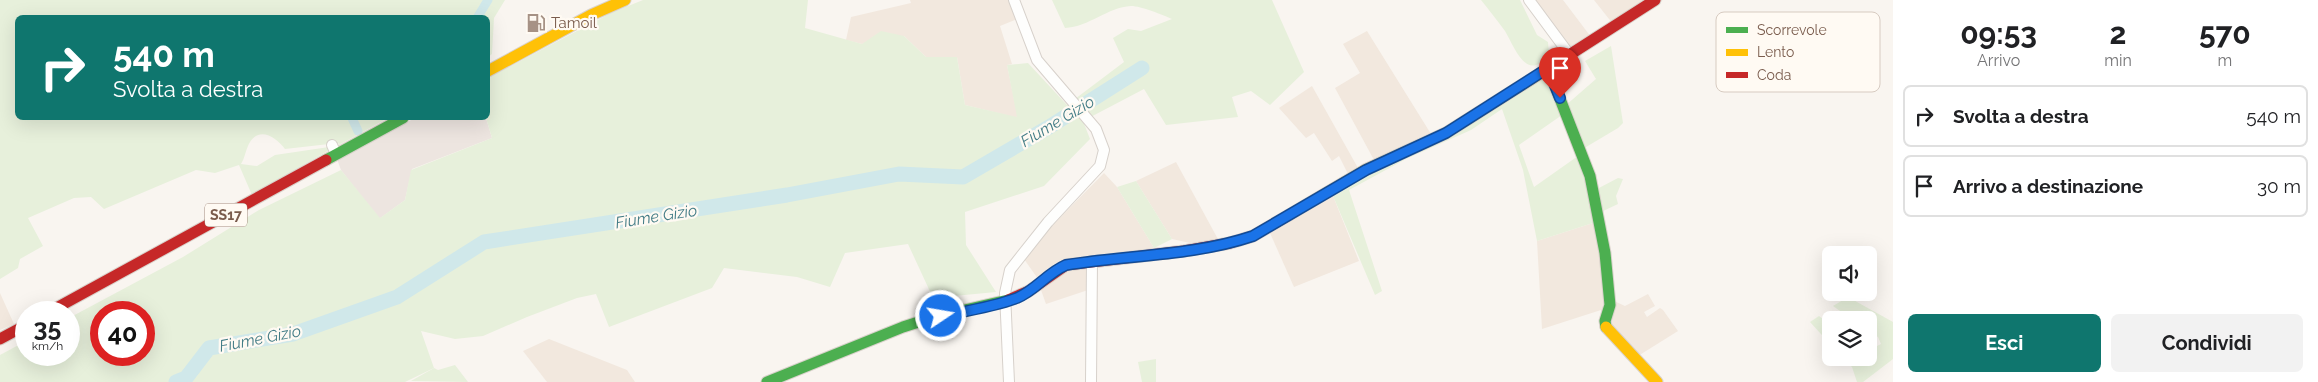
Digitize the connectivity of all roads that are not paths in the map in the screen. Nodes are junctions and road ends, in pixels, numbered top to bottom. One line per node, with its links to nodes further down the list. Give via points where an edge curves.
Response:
1 (625, 0): 7 (street)
2 (1014, 0): 11 (street, via 1037,60 1085,114 1096,129 1104,150 1100,166 1048,222 1010,270)
3 (1529, 0): 5 (street)
4 (1655, 0): 5 (street)
5 (1569, 54): 6 (street)
6 (1548, 68): 9 (street, via 1446,133 1366,170 1253,236 1233,243); 17 (street, via 1590,176 1610,305 1606,326)
7 (490, 70)
8 (399, 120): 10 (street, SS17, via 334,150)
9 (1092, 261): 11 (street, via 1054,270 1028,292); 16 (street)
10 (67, 301)
11 (1006, 301): 14 (street, via 924,320); 15 (street)
12 (15, 331): 13 (street)
13 (0, 339)
14 (767, 382)
15 (1009, 382)
16 (1091, 382)
17 (1657, 382)

